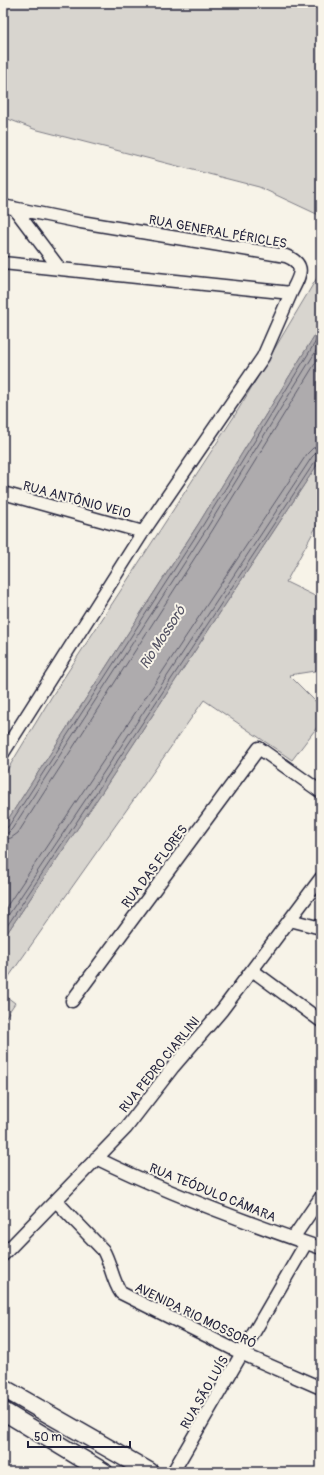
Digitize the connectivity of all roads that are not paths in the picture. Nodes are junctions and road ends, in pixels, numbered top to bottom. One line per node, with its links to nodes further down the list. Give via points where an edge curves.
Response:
1 (9, 207): 3 (street, RUA GENERAL PÉRICLES); 4 (street, RUA GENERAL PÉRICLES, via 81,222 286,256 294,259 300,266)
2 (3, 263): 3 (street)
3 (60, 269): 4 (street)
4 (291, 293): 6 (street, via 263,357)
5 (3, 493): 6 (street, RUA ANTÔNIO VEIO)
6 (143, 532): 7 (street)
7 (3, 753)
8 (321, 792): 13 (street, RUA DAS FLORES, via 259,748)
9 (321, 878): 10 (street, RUA PEDRO CIARLINI)
10 (290, 920): 11 (street); 12 (street, RUA PEDRO CIARLINI)
11 (321, 928)
12 (252, 970): 14 (street); 15 (street, RUA PEDRO CIARLINI, via 126,1128)
13 (72, 1001)
14 (321, 1021)
15 (96, 1158): 17 (street, RUA PEDRO CIARLINI); 18 (street, RUA TEÓDULO CÂMARA, via 204,1206)
16 (321, 1197): 18 (street)
17 (56, 1201): 21 (street, RUA PEDRO CIARLINI); 22 (street, AVENIDA RIO MOSSORÓ, via 103,1250 121,1293)
18 (293, 1238): 19 (street, RUA TEÓDULO CÂMARA)
19 (306, 1243): 20 (street, RUA TEÓDULO CÂMARA); 22 (street, RUA SÃO LUÍS)
20 (321, 1248)
21 (3, 1255)
22 (242, 1354): 24 (street, AVENIDA RIO MOSSORÓ); 28 (street, RUA SÃO LUÍS)
23 (3, 1388): 27 (main road)
24 (321, 1388)
25 (3, 1411): 26 (main road)
26 (99, 1471)
27 (150, 1472)
28 (173, 1472)

